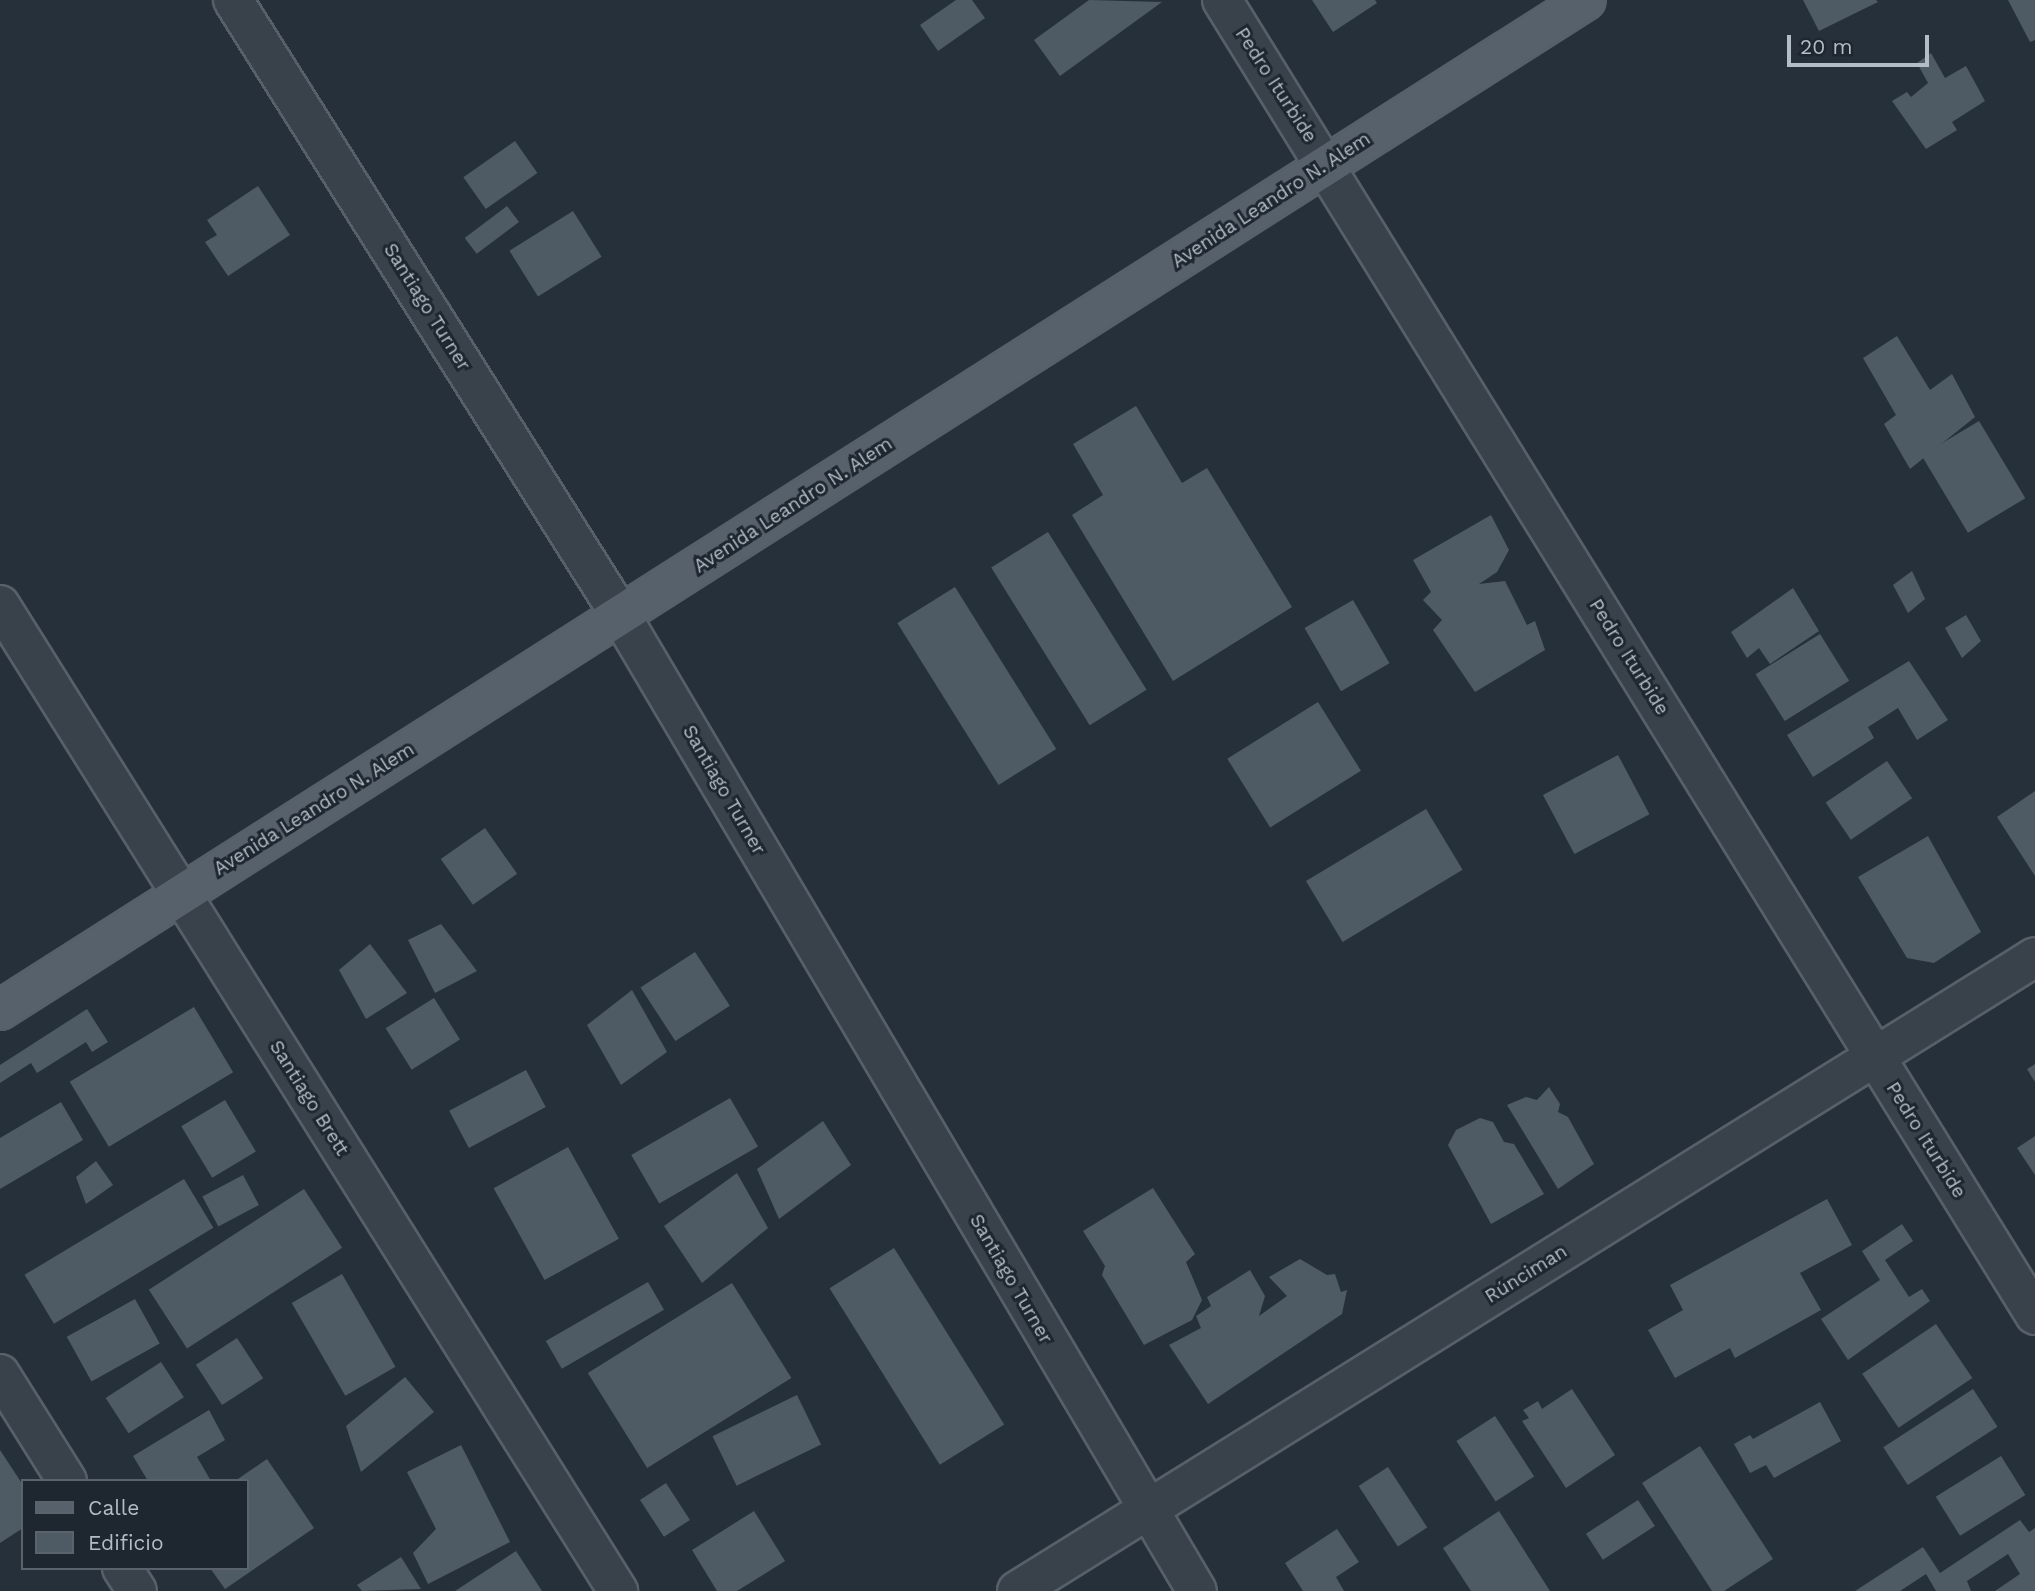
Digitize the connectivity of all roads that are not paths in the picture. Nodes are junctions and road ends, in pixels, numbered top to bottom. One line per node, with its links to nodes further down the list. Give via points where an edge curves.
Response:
1 (233, 0): 6 (street, Santiago Turner)
2 (1222, 0): 4 (street, Pedro Iturbide)
3 (1586, 0): 4 (main road, Avenida Leandro N. Alem)
4 (1326, 163): 6 (main road, Avenida Leandro N. Alem); 10 (street, Pedro Iturbide)
5 (0, 605): 7 (street, Santiago Brett)
6 (621, 616): 7 (main road, Avenida Leandro N. Alem); 14 (street, Santiago Turner)
7 (181, 893): 9 (main road, Avenida Leandro N. Alem); 17 (street, Santiago Brett)
8 (2035, 957): 10 (street, Rúnciman)
9 (0, 1010)
10 (1876, 1059): 11 (street, Pedro Iturbide); 14 (street, Rúnciman)
11 (2035, 1315)
12 (0, 1374): 13 (street)
13 (66, 1479)
14 (1145, 1508): 18 (street, Rúnciman); 19 (street, Santiago Turner)
15 (123, 1570): 16 (street)
16 (136, 1591)
17 (618, 1591)
18 (1017, 1591)
19 (1197, 1591)

